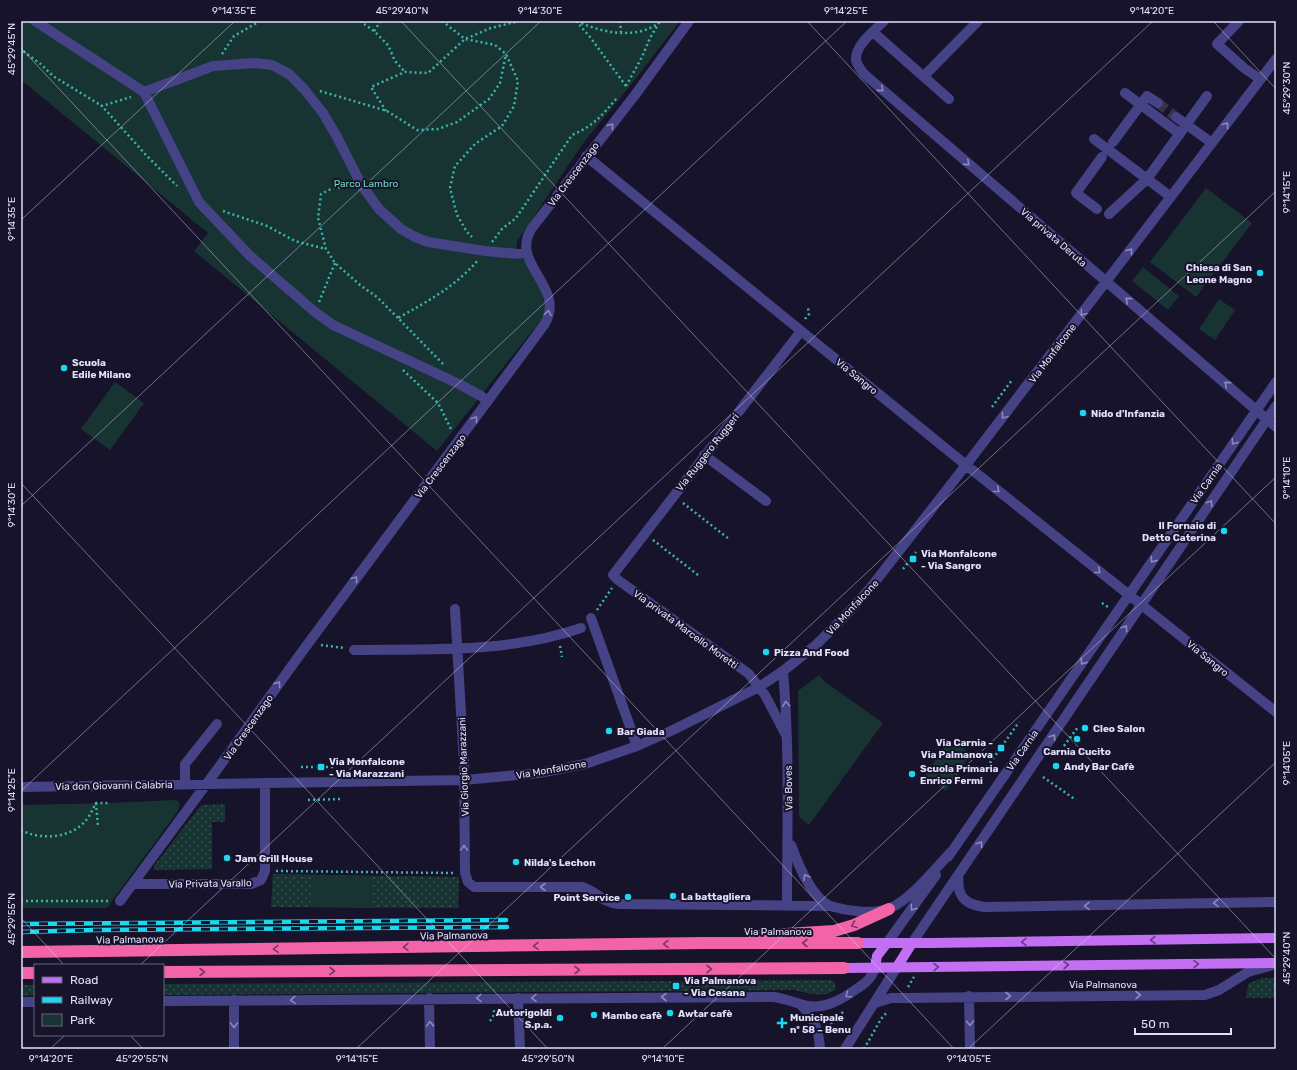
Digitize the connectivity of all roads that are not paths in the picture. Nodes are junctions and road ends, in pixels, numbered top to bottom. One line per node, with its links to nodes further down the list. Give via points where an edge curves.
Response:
1 (35, 21): 10 (street)
2 (689, 21): 21 (street, Via Crescenzago, one-way to 2)
3 (884, 21): 6 (street)
4 (978, 21): 8 (street)
5 (1239, 21): 9 (street, via 1217,44)
6 (873, 32): 8 (street); 28 (street, Via privata Deruta, one-way to 28, via 857,52 856,60 864,74)
7 (1276, 59): 9 (street, Via Monfalcone)
8 (924, 76): 13 (street)
9 (1260, 79): 20 (street, Via Monfalcone, one-way to 9)
10 (144, 92): 27 (street, via 213,66 255,63 272,65 289,74 300,84 323,113 362,186 390,221 413,236 428,242 485,251 518,254); 31 (street, via 199,202 250,256 333,325)
11 (1125, 93): 17 (street)
12 (1207, 96): 16 (street)
13 (949, 99)
14 (1158, 103): 19 (street, via 1147,96)
15 (1176, 117): 16 (street)
16 (1187, 124): 17 (street); 20 (street)
17 (1180, 134): 23 (street)
18 (1094, 139): 23 (street)
19 (1113, 142)
20 (1212, 143): 24 (street, Via Monfalcone)
21 (586, 156): 27 (street, Via Crescenzago, via 530,231); 29 (street, Via Sangro)
22 (1102, 157): 25 (street, via 1076,193)
23 (1148, 179): 24 (street); 26 (street)
24 (1171, 197): 28 (street, Via Monfalcone, one-way to 24)
25 (1096, 209)
26 (1108, 214)
27 (526, 252): 31 (street, Via Crescenzago, one-way to 27, via 548,316 550,306 547,294)
28 (1106, 282): 33 (street, Via privata Deruta, one-way to 28); 37 (street, Via Monfalcone, one-way to 37)
29 (801, 331): 36 (street, Via Ruggero Ruggeri); 37 (street, Via Sangro)
30 (1276, 382): 33 (street, Via Carnia)
31 (488, 401): 56 (street, Via Crescenzago, one-way to 31)
32 (1276, 406): 34 (street, Via Carnia)
33 (1257, 410): 34 (street); 40 (street, Via Carnia, one-way to 40)
34 (1267, 419): 35 (street); 41 (street, Via Carnia, one-way to 34)
35 (1276, 426)
36 (704, 456): 38 (street); 39 (street, Via Ruggero Ruggeri)
37 (966, 466): 40 (street, Via Sangro, one-way to 40); 47 (street, Via Monfalcone, via 855,606 816,645)
38 (766, 501)
39 (613, 573): 48 (street, Via privata Marcello Moretti, via 618,580 749,674)
40 (1129, 595): 41 (street); 59 (street, Via Carnia, one-way to 59)
41 (1141, 604): 49 (street, Via Sangro); 60 (street, Via Carnia, one-way to 41)
42 (455, 609): 45 (street, Via Giorgio Marazzani)
43 (590, 618): 52 (street)
44 (581, 628): 45 (street, via 567,634 520,643)
45 (457, 648): 46 (street); 53 (street, Via Giorgio Marazzani)
46 (354, 650)
47 (783, 671): 48 (street, Via Monfalcone); 51 (street, Via Boves, one-way to 47)
48 (759, 686): 51 (street, Via Boves); 52 (street, Via Monfalcone)
49 (1276, 712)
50 (217, 724): 55 (street, via 185,764)
51 (787, 737): 58 (street, Via Boves)
52 (637, 746): 53 (street, Via Monfalcone, via 564,769)
53 (464, 780): 54 (street, Via Monfalcone); 64 (street, Via Giorgio Marazzani, one-way to 53, via 619,904 607,901 582,887 471,885 465,873)
54 (265, 783): 56 (street, Via Monfalcone); 61 (street, Via Privata Varallo, via 265,871 261,880 251,884)
55 (185, 784): 56 (street, Via don Giovanni Calabria); 57 (street, Via don Giovanni Calabria)
56 (207, 784): 61 (street, Via Crescenzago)
57 (21, 787)
58 (789, 839): 64 (street, Via Boves); 65 (street, Via Boves, one-way to 58, via 817,896 797,861)
59 (951, 852): 66 (street, via 911,893); 70 (street, Via Carnia, one-way to 70)
60 (958, 876): 63 (street, one-way to 60, via 984,907 973,905 964,899 959,889); 71 (street, Via Carnia)
61 (133, 884): 62 (street, Via Crescenzago)
62 (120, 901)
63 (1276, 902)
64 (787, 906): 65 (street)
65 (830, 906): 66 (street, via 863,911)
66 (889, 909): 68 (highway, one-way to 68, via 834,931 723,937)
67 (1276, 938): 71 (main road, Via Palmanova, one-way to 71)
68 (705, 943): 69 (highway, Via Palmanova, one-way to 68); 72 (highway, Via Palmanova, one-way to 72)
69 (858, 943): 70 (main road, Via Palmanova)
70 (887, 943): 71 (main road, Via Palmanova); 74 (main road, via 877,956)
71 (912, 943): 75 (main road)
72 (21, 952)
73 (1276, 964): 75 (main road, Via Palmanova, one-way to 73); 80 (street, Via Palmanova, one-way to 73, via 1205,995 1219,990 1248,972)
74 (875, 967): 75 (main road, Via Palmanova); 76 (main road, Via Palmanova); 88 (street, one-way to 88, via 865,983 839,1001 825,1006)
75 (897, 967): 87 (street)
76 (844, 968): 77 (highway, Via Palmanova, one-way to 76)
77 (164, 972)
78 (21, 973): 79 (highway)
79 (34, 973)
80 (969, 996): 87 (street, Via Palmanova, via 896,998); 94 (street, one-way to 94)
81 (429, 998): 82 (street, one-way to 81); 83 (street, one-way to 83); 90 (street, one-way to 81)
82 (518, 998): 88 (street, one-way to 82, via 773,997); 91 (street)
83 (234, 1000): 84 (street); 89 (street, one-way to 89)
84 (164, 1001)
85 (21, 1002): 86 (street)
86 (34, 1002)
87 (875, 1003): 93 (street)
88 (800, 1004): 92 (street, via 811,1015 815,1024)
89 (234, 1049)
90 (430, 1049)
91 (520, 1049)
92 (820, 1049)
93 (845, 1049)
94 (970, 1049)

